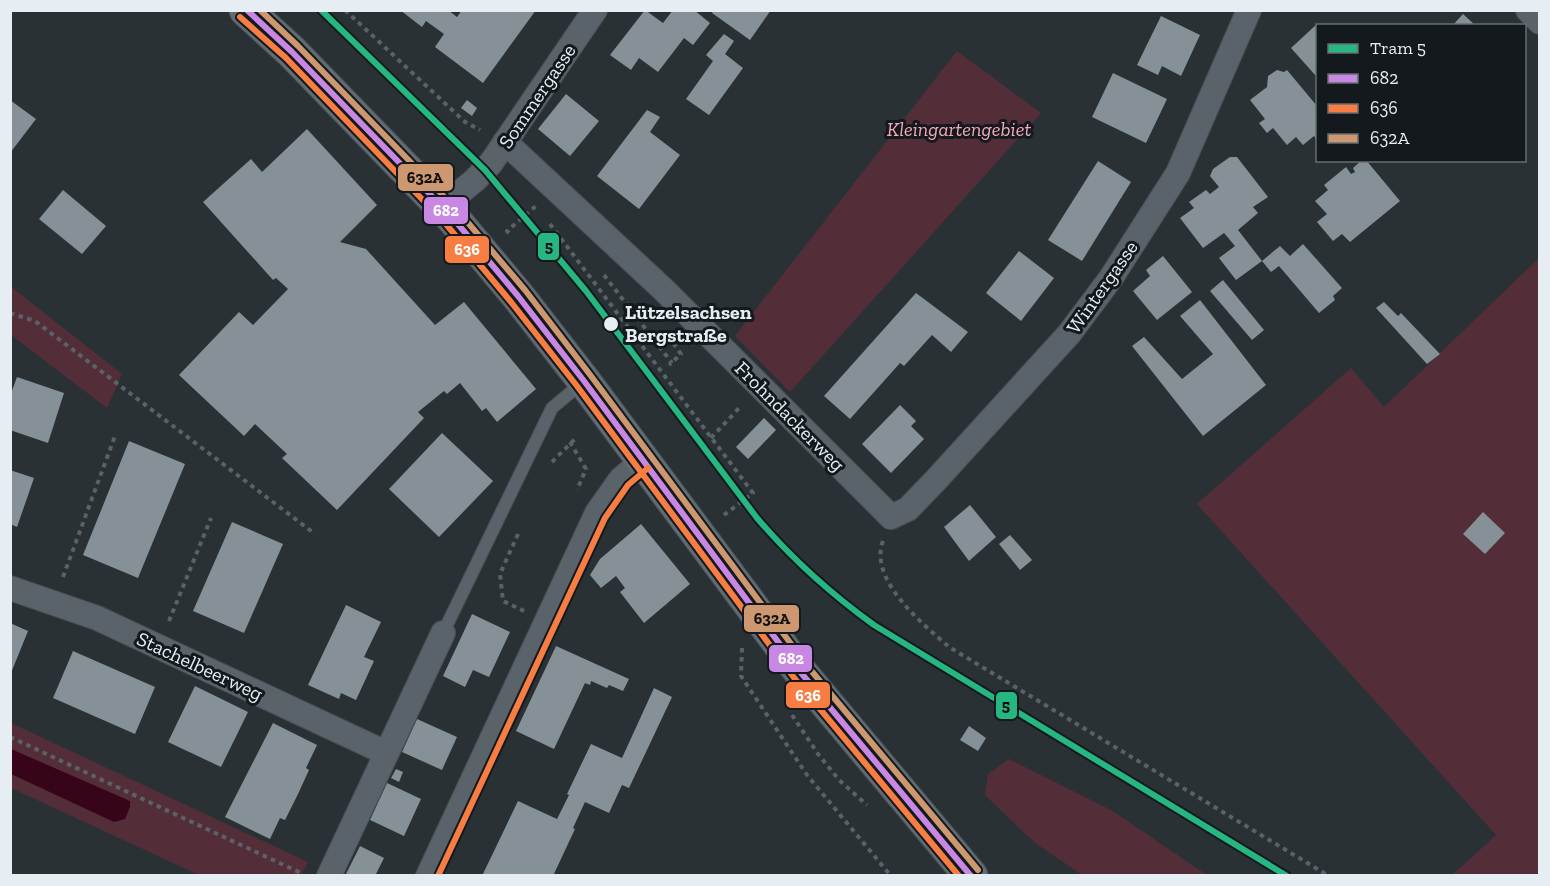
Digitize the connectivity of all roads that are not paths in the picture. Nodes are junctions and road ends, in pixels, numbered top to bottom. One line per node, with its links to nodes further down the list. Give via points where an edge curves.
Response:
1 (246, 10): 7 (main road)
2 (1249, 10): 10 (street, Wintergasse, via 1178,173 1111,278 1069,334 935,481 908,509)
3 (1528, 10): 5 (street)
4 (593, 11): 6 (street, Sommergasse)
5 (1539, 22)
6 (505, 142): 7 (street, Sommergasse); 10 (street, Frohndackerweg, via 665,291)
7 (447, 212): 8 (main road, via 519,296)
8 (584, 381): 9 (main road); 12 (lane, via 552,408)
9 (642, 461): 15 (street, via 621,479 597,513); 16 (main road, via 802,674)
10 (891, 517)
11 (10, 588): 13 (street, Stachelbeerweg, via 97,618)
12 (443, 633): 13 (street)
13 (386, 753): 14 (street)
14 (329, 876)
15 (428, 876)
16 (971, 876)

